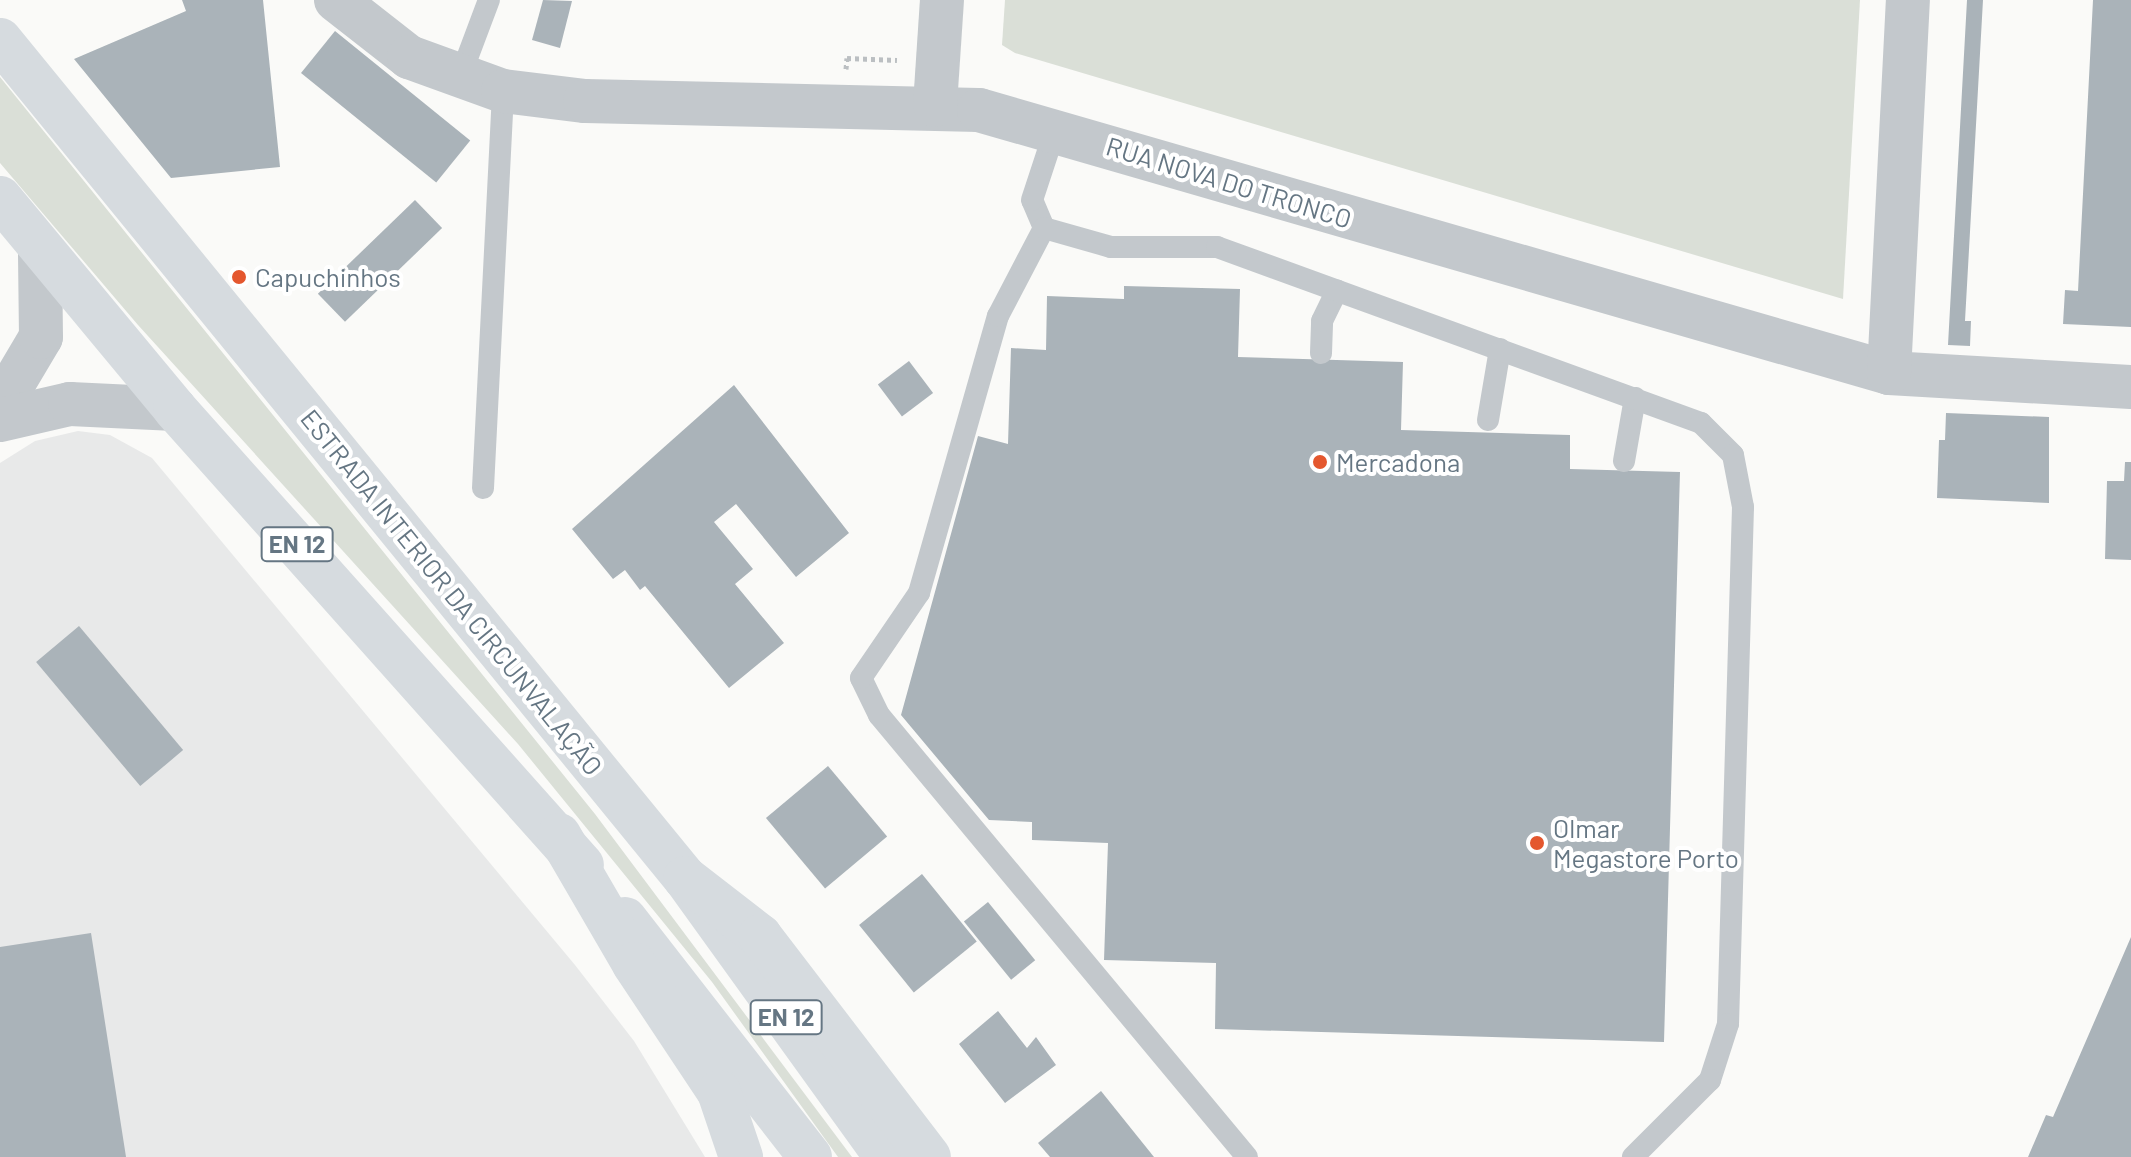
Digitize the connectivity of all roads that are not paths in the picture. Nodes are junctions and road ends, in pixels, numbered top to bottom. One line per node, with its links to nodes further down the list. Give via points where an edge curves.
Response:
1 (336, 0): 6 (street, RUA NOVA DO TRONCO, via 409,57)
2 (942, 0): 8 (street)
3 (1908, 0): 16 (street)
4 (488, 1): 6 (lane)
5 (0, 40): 26 (main road, ESTRADA INTERIOR DA CIRCUNVALAÇÃO / EN 12)
6 (460, 77): 7 (street, RUA NOVA DO TRONCO)
7 (503, 91): 8 (street, RUA NOVA DO TRONCO, via 585,101); 24 (lane)
8 (935, 105): 9 (street, RUA NOVA DO TRONCO, via 979,110)
9 (1055, 130): 11 (lane, via 1032,200); 16 (street, RUA NOVA DO TRONCO)
10 (0, 198): 12 (main road, EN 12)
11 (1044, 228): 13 (lane, via 1111,247 1217,247); 33 (lane, via 998,316 919,593 861,678 879,715)
12 (40, 249): 19 (street, via 41,337); 20 (main road, EN 12)
13 (1337, 290): 14 (lane); 15 (lane, via 1322,321)
14 (1500, 349): 18 (lane); 22 (lane)
15 (1321, 353)
16 (1889, 373): 17 (street, RUA NOVA DO TRONCO)
17 (2131, 387)
18 (1635, 398): 23 (lane); 34 (lane, via 1701,423 1733,455 1743,507 1728,1024 1710,1080)
19 (0, 406)
20 (175, 409): 21 (street, via 70,404); 25 (main road, EN 12)
21 (0, 420)
22 (1488, 420)
23 (1624, 461)
24 (483, 488)
25 (559, 835): 28 (main road, via 634,964 719,1092); 29 (main road, EN 12)
26 (685, 878): 27 (main road, via 760,936); 30 (main road, ESTRADA INTERIOR DA CIRCUNVALAÇÃO / EN 12)
27 (864, 1069): 31 (main road); 32 (street)
28 (741, 1157)
29 (810, 1157)
30 (886, 1157)
31 (929, 1157)
32 (948, 1157)
33 (1247, 1157)
34 (1633, 1157)

